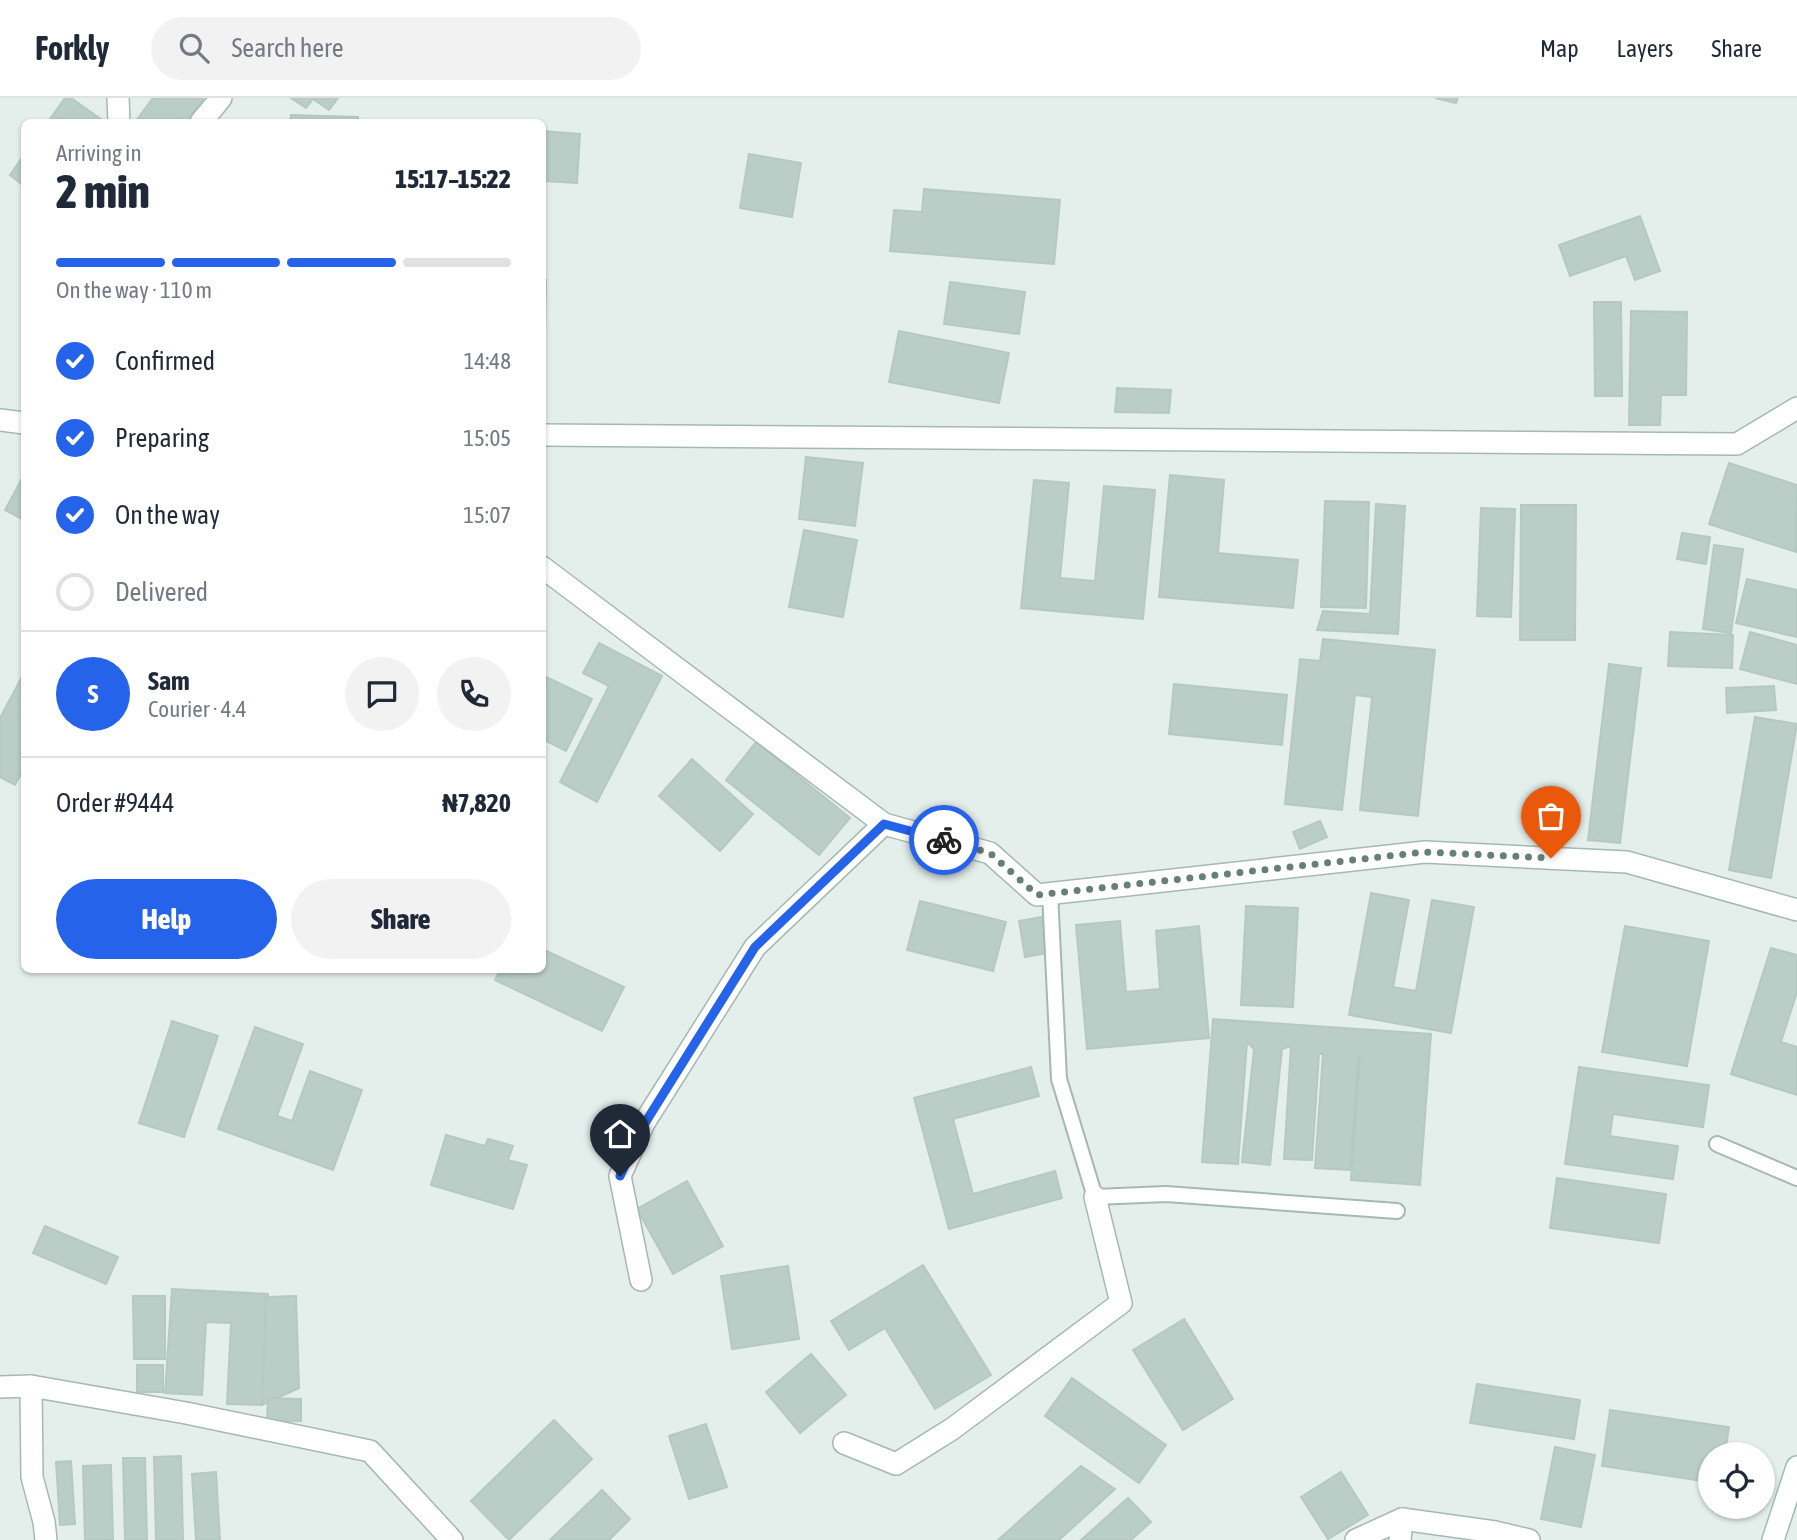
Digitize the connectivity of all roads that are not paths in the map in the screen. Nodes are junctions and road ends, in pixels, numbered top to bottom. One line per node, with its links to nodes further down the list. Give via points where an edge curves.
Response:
1 (118, 98): 3 (street)
2 (221, 98): 4 (street)
3 (119, 119)
4 (204, 119)
5 (1797, 408): 8 (street, via 1737,443)
6 (0, 420): 7 (street)
7 (21, 423)
8 (546, 435)
9 (546, 570): 10 (street)
10 (884, 824): 11 (street, via 990,853 1037,895); 17 (street, via 755,947 645,1123 620,1176)
11 (1050, 893): 12 (street, via 1425,852 1627,862); 15 (lane, via 1059,1079)
12 (1797, 910)
13 (1717, 1144): 14 (lane)
14 (1797, 1178)
15 (1095, 1197): 16 (lane, via 1166,1194); 20 (street, via 1121,1303 952,1429 896,1464)
16 (1398, 1211)
17 (641, 1280)
18 (31, 1386): 19 (street); 23 (street, via 32,1478); 24 (street, via 370,1451)
19 (0, 1387)
20 (844, 1443)
21 (1797, 1467): 27 (street)
22 (1401, 1530): 25 (street); 26 (street, via 1495,1532)
23 (46, 1540)
24 (452, 1540)
25 (1356, 1540)
26 (1529, 1540)
27 (1773, 1540)

